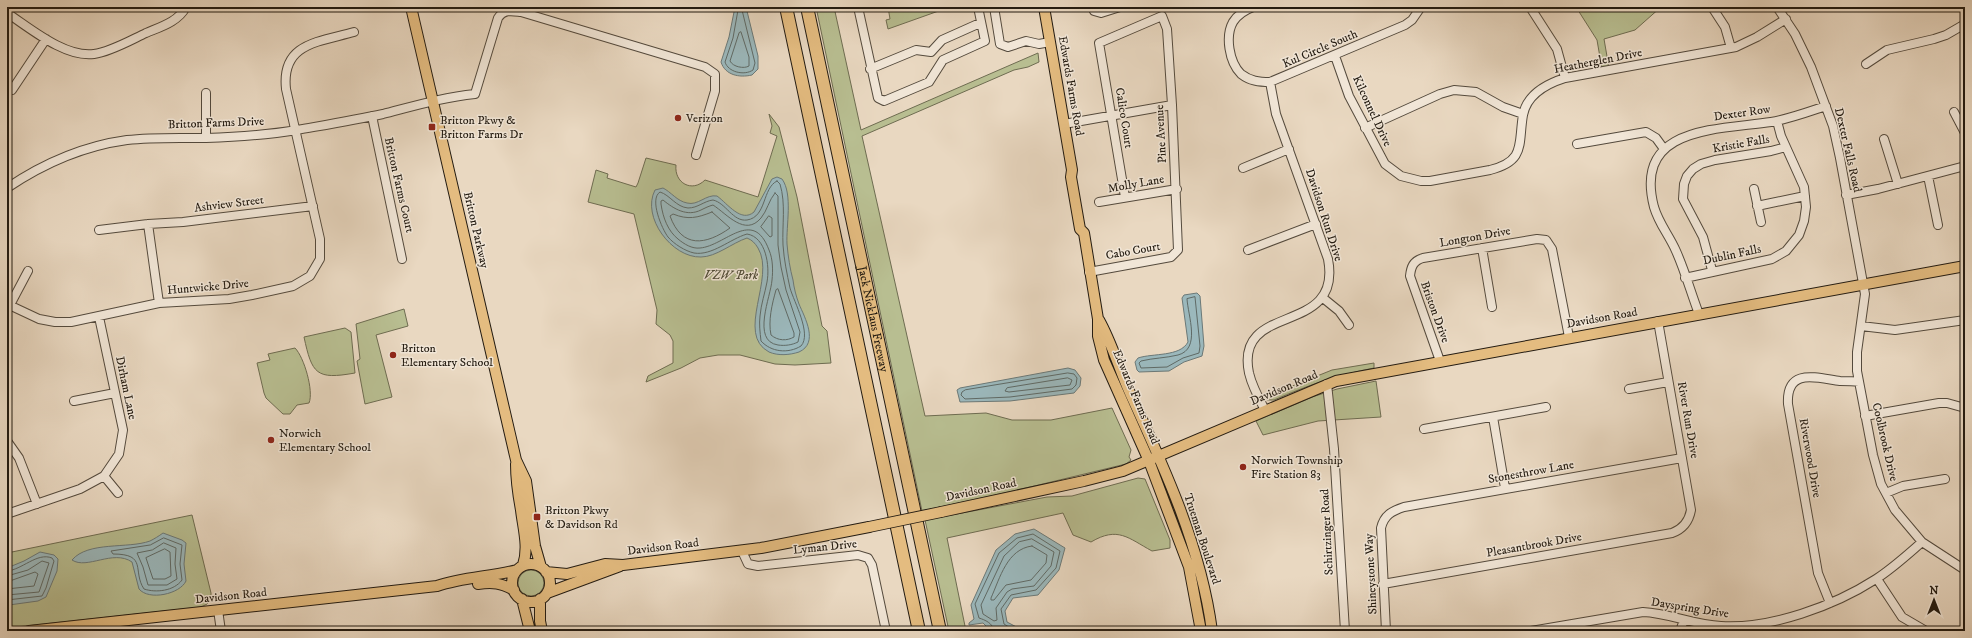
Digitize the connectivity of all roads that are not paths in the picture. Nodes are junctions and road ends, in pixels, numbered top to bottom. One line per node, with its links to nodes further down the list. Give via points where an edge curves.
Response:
1 (186, 7): 22 (street, via 182,14 170,23 94,54 74,53)
2 (411, 7): 32 (main road, Britton Parkway)
3 (786, 7): 140 (highway, Jack Nicklaus Freeway)
4 (807, 7): 141 (highway, Jack Nicklaus Freeway)
5 (858, 7): 27 (street)
6 (978, 7): 19 (street)
7 (994, 7): 23 (street, via 1000,44 1003,47 1026,41 1039,44)
8 (1044, 7): 23 (main road, Edwards Farms Road)
9 (1120, 7): 15 (street, via 1101,13)
10 (1253, 7): 29 (street, via 1238,15 1231,26 1233,63 1242,74 1254,81)
11 (1421, 7): 25 (street, Kul Circle South, via 1405,25)
12 (1530, 7): 28 (street, via 1557,49)
13 (1712, 7): 24 (street, via 1725,27)
14 (1777, 7): 18 (street, Dexter Falls Road)
15 (1093, 9)
16 (7, 13): 22 (street)
17 (1162, 16): 33 (street, Pine Avenue, via 1167,29); 37 (street, Calico Court, via 1099,43)
18 (1786, 19): 24 (street, Heatherglen Drive, via 1758,37); 34 (street, Dexter Falls Road, via 1807,57)
19 (980, 23): 27 (street, via 942,40 931,52 916,50); 27 (street, via 985,41 943,60 929,82 884,101 878,98)
20 (1965, 24): 26 (street, via 1934,39 1887,50)
21 (354, 32): 42 (street, Huntwicke Drive, via 302,48 289,61 285,78)
22 (46, 39): 30 (street)
23 (1050, 42): 40 (main road, Edwards Farms Road)
24 (1731, 48): 28 (street, Heatherglen Drive)
25 (1335, 56): 29 (street, Kul Circle South); 41 (street, Kilconnel Drive, via 1349,96)
26 (1866, 64)
27 (870, 69)
28 (1565, 78): 36 (street, Heatherglen Drive, via 1540,89 1531,98)
29 (1270, 82): 48 (street, Davidson Run Drive, via 1276,114)
30 (12, 90)
31 (206, 93): 44 (street)
32 (433, 102): 38 (street, Britton Farms Drive); 50 (street, Britton Farms Drive, via 453,96 475,94 498,18 503,12 521,12 705,67 715,74 715,91); 109 (main road, Britton Parkway)
33 (1172, 105): 37 (street); 57 (street, Pine Avenue)
34 (1826, 106): 39 (street, Dexter Row); 59 (street, Dexter Falls Road, via 1840,158)
35 (1954, 112): 43 (street)
36 (1523, 114): 41 (street, via 1503,107 1476,92 1454,90); 53 (street, Heatherglen Drive, via 1518,152 1500,168 1421,181)
37 (1112, 115): 40 (street); 61 (street, Calico Court)
38 (372, 116): 42 (street, Britton Farms Drive); 73 (street, Britton Farms Court)
39 (1777, 121): 47 (street, Dublin Falls); 49 (street, Dexter Row, via 1702,131 1680,138)
40 (1064, 124): 78 (main road, Edwards Farms Road, via 1072,170 1077,175 1087,228 1084,233)
41 (1365, 128): 53 (street, Kilconnel Drive, via 1385,164)
42 (296, 130): 44 (street, Britton Farms Drive); 63 (street, Huntwicke Drive)
43 (1965, 133)
44 (206, 138): 56 (street, Britton Farms Drive, via 127,140 91,147 66,155 31,172)
45 (1884, 139): 55 (street)
46 (1577, 144): 49 (street, via 1646,132 1656,138)
47 (1786, 147): 60 (street, Dublin Falls, via 1804,187); 75 (street, Kristie Falls, via 1701,164 1687,176 1683,199 1703,237)
48 (1289, 149): 52 (street); 67 (street, Davidson Run Drive)
49 (1664, 149): 79 (street, via 1653,169 1651,191 1662,227 1676,252)
50 (696, 155)
51 (1965, 166): 54 (street)
52 (1243, 168)
53 (1393, 172)
54 (1928, 176): 55 (street); 68 (street)
55 (1898, 184): 59 (street)
56 (7, 188)
57 (1176, 189): 61 (street, Molly Lane); 71 (street, Pine Avenue)
58 (1754, 190): 64 (street)
59 (1846, 195): 80 (street, Dexter Falls Road)
60 (1804, 196): 64 (street); 75 (street, Dublin Falls, via 1804,221 1799,235 1786,251 1763,262)
61 (1125, 197): 62 (street, Molly Lane)
62 (1099, 202)
63 (313, 206): 66 (street, Ashview Street); 82 (street, Huntwicke Drive, via 320,239 320,259 316,268 303,282 228,299)
64 (1757, 206): 65 (street)
65 (1761, 222)
66 (148, 224): 69 (street, Ashview Street); 82 (street)
67 (1316, 224): 72 (street); 81 (street, Davidson Run Drive, via 1330,268 1328,286)
68 (1938, 225)
69 (99, 230)
70 (1482, 248): 77 (street, Longton Drive, via 1417,260); 84 (street); 92 (street, Longton Drive, via 1538,239 1548,242 1552,249)
71 (1178, 250): 78 (street, Cabo Court, via 1170,257)
72 (1248, 250)
73 (402, 259)
74 (1965, 266): 80 (main road, Davidson Road)
75 (1712, 270): 79 (street, Dublin Falls)
76 (28, 271): 83 (street)
77 (1410, 271): 93 (street, Briston Drive)
78 (1089, 272): 87 (main road, Edwards Farms Road)
79 (1685, 278): 85 (street)
80 (1863, 285): 85 (main road, Davidson Road); 91 (street, Coolbrook Drive, via 1865,294)
81 (1323, 298): 90 (street, via 1339,311); 102 (street, via 1310,309 1267,327 1253,342 1248,358 1249,373)
82 (159, 303): 86 (street, Huntwicke Drive)
83 (8, 304): 86 (street, Huntwicke Drive, via 39,319 55,322)
84 (1492, 306)
85 (1698, 314): 89 (main road, Davidson Road)
86 (99, 317): 98 (street, Dirham Lane)
87 (1098, 319): 107 (main road, Edwards Farms Road); 110 (main road, Edwards Farms Road, via 1098,336 1104,360)
88 (1965, 320): 91 (street, via 1895,330)
89 (1658, 321): 92 (main road, Davidson Road); 94 (street, River Run Drive)
90 (1349, 325)
91 (1861, 326): 95 (street, Coolbrook Drive, via 1857,361)
92 (1568, 338): 93 (main road, Davidson Road)
93 (1440, 361): 96 (main road, Davidson Road)
94 (1668, 382): 97 (street); 108 (street, River Run Drive)
95 (1859, 382): 103 (street, Coolbrook Drive); 132 (street, Riverwood Drive, via 1808,376 1796,382 1788,395 1818,573)
96 (1327, 384): 102 (main road, Davidson Road); 144 (street, Schirtzinger Road, via 1334,449)
97 (1629, 389)
98 (116, 392): 99 (street); 111 (street, Dirham Lane, via 123,430 119,454)
99 (74, 401)
100 (1546, 408): 104 (street)
101 (1965, 408): 103 (street, via 1939,403)
102 (1265, 410): 107 (main road, Davidson Road)
103 (1865, 416): 115 (street, Coolbrook Drive, via 1877,470)
104 (1493, 417): 105 (street); 113 (street)
105 (1424, 428)
106 (7, 441): 116 (street, via 19,458)
107 (1160, 456): 110 (main road, Davidson Road); 143 (main road, Trueman Boulevard, via 1199,568)
108 (1682, 458): 113 (street, Stonesthrow Lane); 119 (street, River Run Drive, via 1691,510)
109 (516, 460): 123 (main road, Britton Parkway, via 526,541 526,554); 124 (main road, Britton Parkway, via 526,481 535,546)
110 (1149, 461): 121 (main road, Davidson Road, bridge, via 1084,481); 142 (main road, Trueman Boulevard, via 1189,567)
111 (104, 476): 114 (street); 116 (street, Dirham Lane, via 80,489)
112 (1946, 479): 115 (street, via 1903,486)
113 (1505, 488): 118 (street, Stonesthrow Lane, via 1404,507)
114 (118, 493)
115 (1886, 493): 120 (street, Coolbrook Drive, via 1902,520)
116 (36, 504): 117 (street, Dirham Lane)
117 (7, 514)
118 (1386, 516): 127 (street, Shineystone Way, via 1381,533)
119 (1686, 523): 127 (street, Pleasantbrook Drive, via 1672,533)
120 (1922, 542): 125 (street, Coolbrook Drive); 126 (street, Dayspring Drive)
121 (742, 551): 122 (main road, Davidson Road); 139 (street, Lyman Drive, via 748,564 758,566 858,555 868,558 872,565)
122 (623, 565): 124 (main road, Davidson Road, via 605,564 567,574); 130 (main road, Davidson Road)
123 (520, 568): 124 (main road, via 535,564); 128 (main road, Davidson Road, via 496,575 450,581); 129 (main road, via 512,580)
124 (544, 569): 130 (main road, via 550,580)
125 (1965, 570)
126 (1877, 579): 132 (street, Dayspring Drive); 148 (street, via 1902,617)
127 (1383, 584): 145 (street, Shineystone Way)
128 (437, 586): 129 (main road, Davidson Road, via 453,588 496,583); 133 (main road, Davidson Road)
129 (514, 590): 131 (main road)
130 (543, 596): 131 (main road, via 534,601); 138 (main road, via 540,621)
131 (522, 599): 137 (main road)
132 (1830, 603): 134 (street, Dayspring Drive, via 1750,625 1719,626)
133 (218, 610): 135 (main road, Davidson Road); 136 (street)
134 (1684, 620): 146 (street, Dayspring Drive, via 1643,612); 147 (street)
135 (28, 631)
136 (221, 631)
137 (530, 631)
138 (542, 631)
139 (886, 631)
140 (919, 631)
141 (940, 631)
142 (1201, 631)
143 (1212, 631)
144 (1345, 631)
145 (1386, 631)
146 (1531, 631)
147 (1680, 631)
148 (1926, 631)

